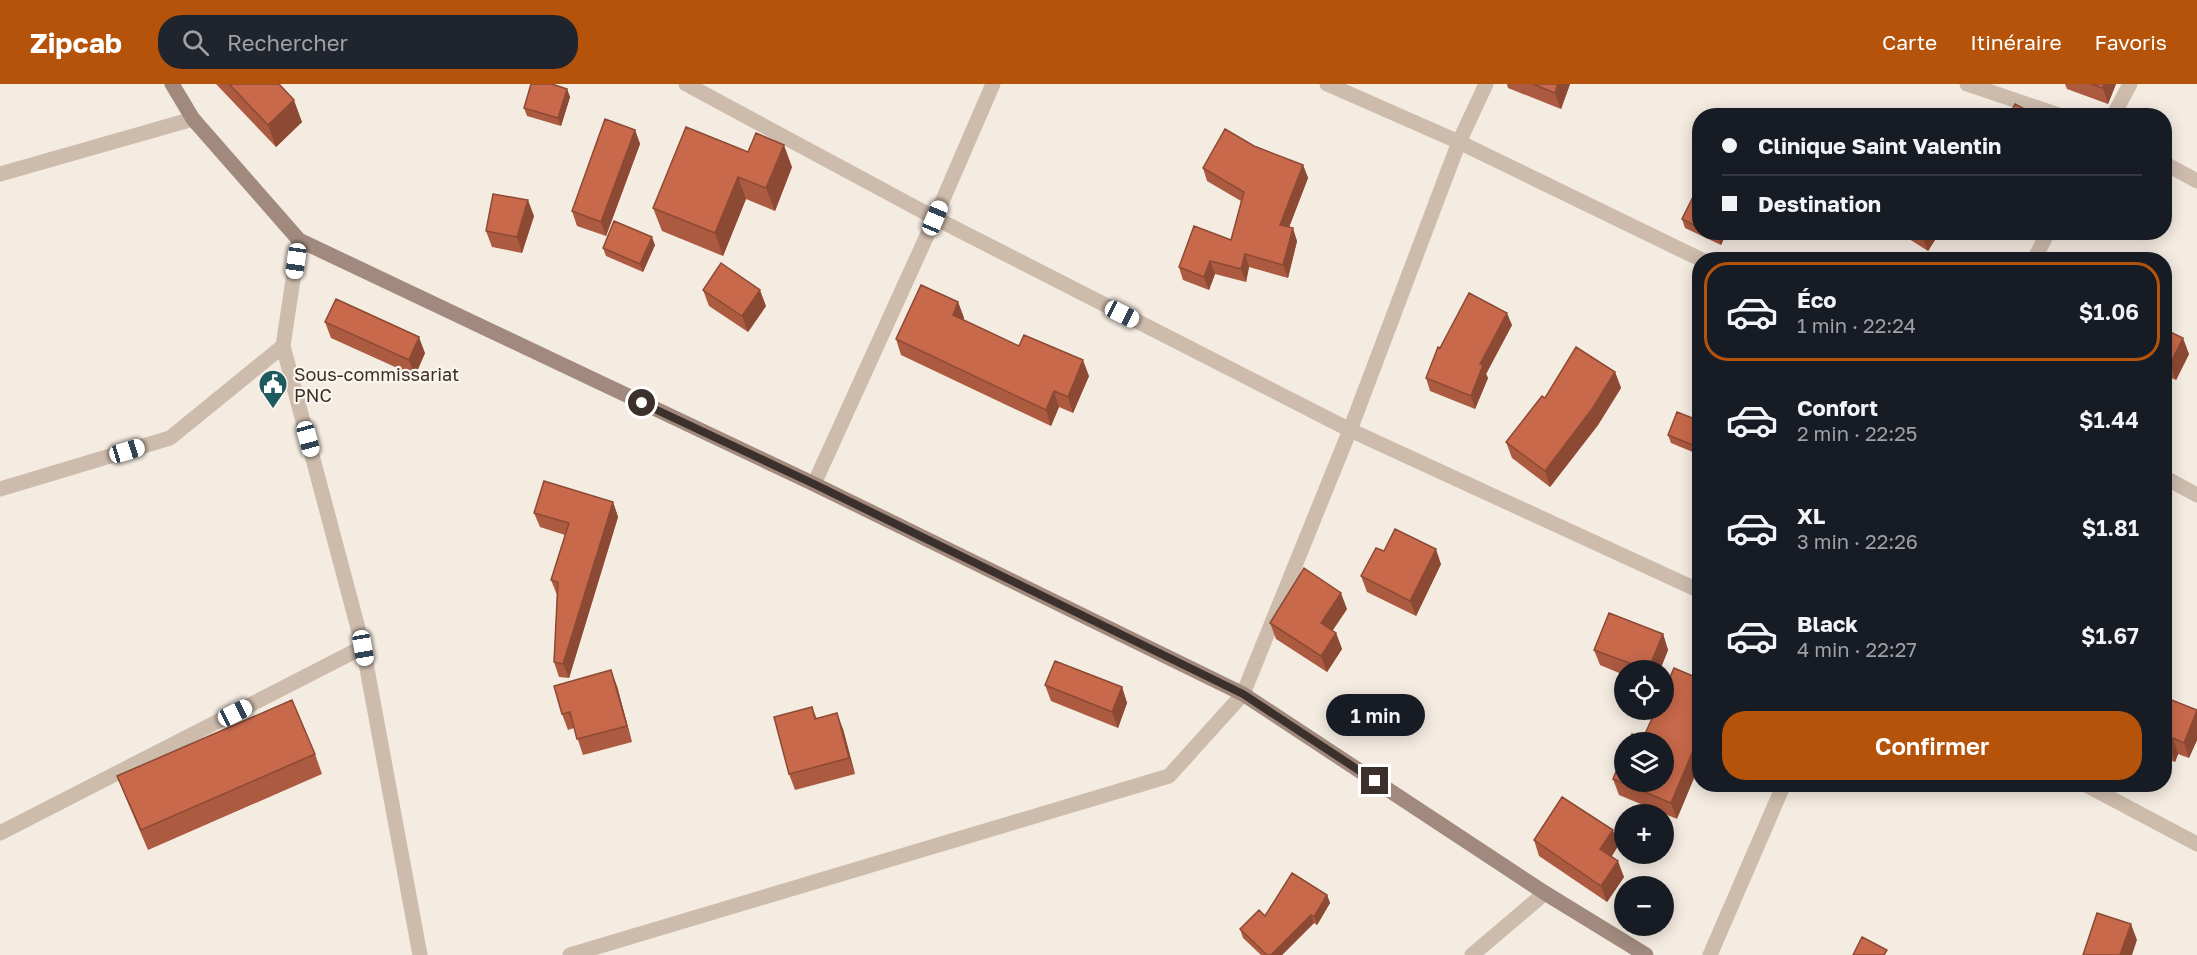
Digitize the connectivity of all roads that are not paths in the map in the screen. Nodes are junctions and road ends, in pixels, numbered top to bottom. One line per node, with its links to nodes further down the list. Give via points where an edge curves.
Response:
1 (172, 84): 10 (street)
2 (686, 84): 15 (street)
3 (993, 84): 15 (street)
4 (1327, 84): 11 (street)
5 (1486, 84): 11 (street)
6 (1967, 84): 8 (street)
7 (2130, 84): 9 (street)
8 (2038, 108)
9 (2117, 108)
10 (193, 119): 13 (street); 16 (street)
11 (1459, 142): 17 (street); 19 (street)
12 (2172, 167): 14 (street)
13 (0, 174)
14 (2197, 181)
15 (935, 218): 19 (street); 21 (street)
16 (298, 240): 18 (street); 21 (street)
17 (1692, 255)
18 (283, 346): 22 (street, via 170,438); 25 (street)
19 (1350, 430): 24 (street); 26 (street)
20 (2172, 481): 23 (street)
21 (814, 484): 26 (street)
22 (0, 489)
23 (2197, 495)
24 (1692, 587)
25 (363, 648): 29 (street); 32 (street)
26 (1243, 694): 31 (street); 33 (street, via 1169,776)
27 (1781, 792): 36 (street)
28 (2099, 792): 30 (street)
29 (0, 833)
30 (2197, 844)
31 (1545, 893): 34 (street); 35 (street)
32 (420, 955)
33 (570, 955)
34 (1472, 955)
35 (1646, 955)
36 (1710, 955)

